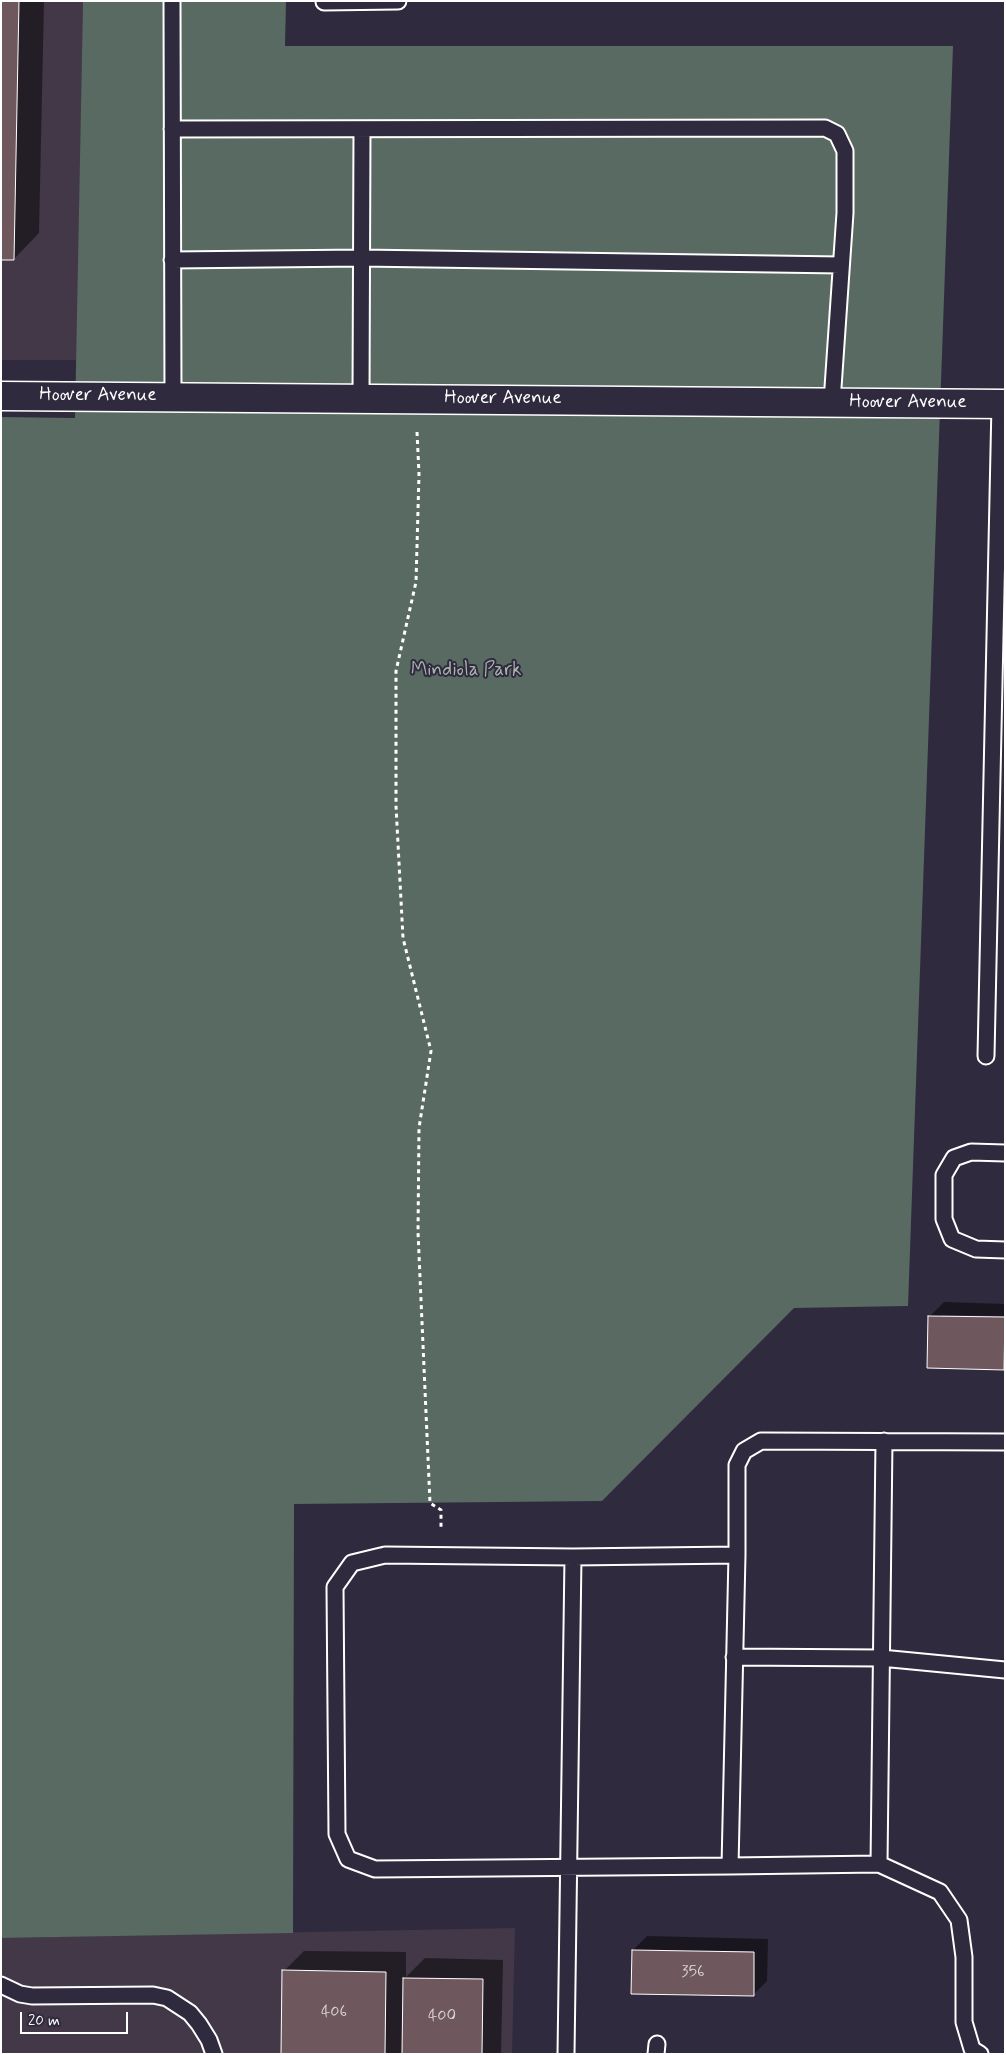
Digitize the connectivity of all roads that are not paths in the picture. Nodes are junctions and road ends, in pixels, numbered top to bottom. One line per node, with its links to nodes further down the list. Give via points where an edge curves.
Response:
1 (172, 1): 4 (lane)
2 (398, 1): 3 (lane)
3 (324, 2)
4 (172, 129): 5 (lane); 7 (lane)
5 (362, 129): 6 (lane); 8 (lane, via 825,128 838,134 845,151)
6 (361, 258): 7 (lane); 8 (lane); 11 (lane)
7 (172, 260): 10 (lane)
8 (841, 265): 12 (lane)
9 (1, 396): 10 (street, Hoover Avenue)
10 (173, 397): 11 (street, Hoover Avenue)
11 (361, 398): 12 (street, Hoover Avenue)
12 (832, 402): 13 (street, Hoover Avenue)
13 (1002, 404): 14 (lane)
14 (986, 1056)
15 (1005, 1153): 16 (lane, via 971,1152 954,1158 944,1175 944,1218 952,1239 976,1249)
16 (1005, 1250)
17 (884, 1441): 18 (lane); 19 (lane, via 761,1441 744,1451 737,1465); 22 (lane)
18 (1005, 1442)
19 (736, 1555): 20 (lane); 21 (lane)
20 (573, 1557): 26 (lane); 26 (lane, via 385,1555 352,1563 335,1587 338,1834 348,1858 375,1869)
21 (734, 1657): 22 (lane); 25 (lane)
22 (881, 1658): 23 (lane); 24 (lane)
23 (1005, 1670)
24 (879, 1864): 25 (lane); 30 (lane, via 940,1892 959,1920 964,1957 964,2022 972,2049)
25 (730, 1866): 26 (lane)
26 (567, 1868): 29 (lane)
27 (1, 1985): 28 (lane, via 32,1996 153,1995 167,1998 190,2013 210,2040)
28 (214, 2054)
29 (566, 2054)
30 (980, 2054)

